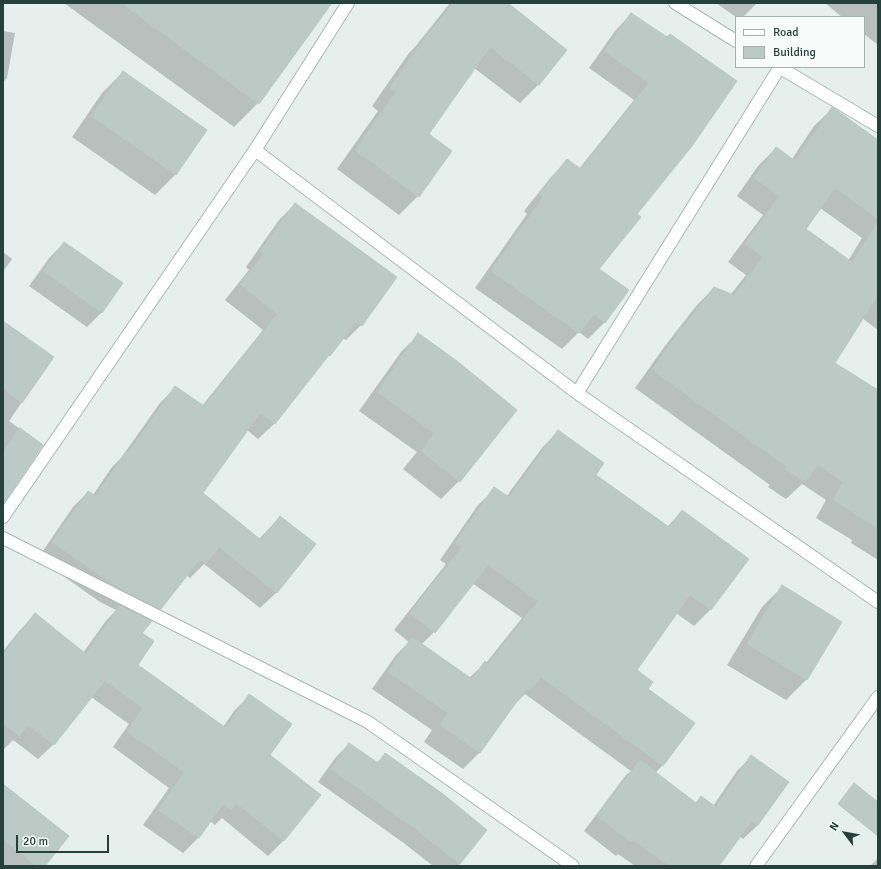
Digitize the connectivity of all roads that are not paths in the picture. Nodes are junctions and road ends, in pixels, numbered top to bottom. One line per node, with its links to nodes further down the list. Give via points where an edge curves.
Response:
1 (348, 3): 7 (street)
2 (675, 3): 3 (street)
3 (735, 40)
4 (778, 68): 8 (street)
5 (781, 68): 6 (street)
6 (878, 126)
7 (255, 150): 8 (street); 9 (street)
8 (577, 393): 11 (street)
9 (3, 517)
10 (3, 538): 13 (street, via 368,722)
11 (878, 602)
12 (878, 696): 14 (street)
13 (573, 866)
14 (756, 866)

